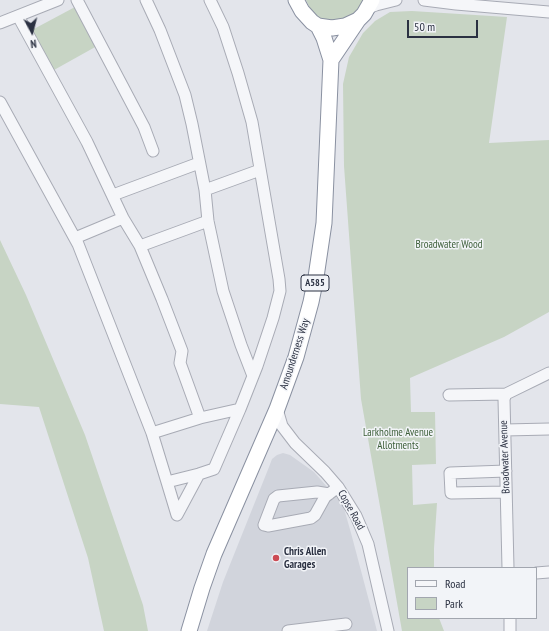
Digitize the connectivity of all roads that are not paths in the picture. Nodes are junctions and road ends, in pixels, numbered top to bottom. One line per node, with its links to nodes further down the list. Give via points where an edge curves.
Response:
1 (58, 0): 10 (street)
2 (76, 0): 16 (street, via 144,127)
3 (146, 0): 17 (street, via 185,95)
4 (210, 0): 18 (street, via 223,28 238,73 252,122)
5 (296, 0): 13 (highway, A585, via 306,16)
6 (396, 0): 8 (street)
7 (424, 0): 9 (street)
8 (370, 4): 11 (highway)
9 (549, 12)
10 (18, 16): 12 (street); 20 (street)
11 (358, 20): 13 (highway, via 346,26); 14 (highway)
12 (0, 23)
13 (318, 26): 14 (highway, Amounderness Way / A585)
14 (331, 60): 29 (highway, Amounderness Way / A585, via 326,196 320,255 305,328)
15 (0, 102): 23 (street)
16 (153, 151)
17 (199, 163): 19 (street); 20 (street)
18 (260, 170): 19 (street); 26 (street, via 280,291)
19 (205, 190): 22 (street)
20 (113, 195): 21 (street)
21 (123, 218): 23 (street); 24 (street)
22 (208, 221): 24 (street); 26 (street, via 223,291)
23 (75, 238): 34 (street)
24 (140, 246): 31 (street, via 182,351 180,363)
25 (549, 373): 27 (street)
26 (253, 376): 30 (street)
27 (506, 394): 28 (street); 33 (street, Broadwater Avenue)
28 (449, 395)
29 (277, 408): 38 (street, Copse Road, via 282,426 288,435); 46 (highway, Amounderness Way / A585, via 214,554)
30 (240, 409): 31 (street); 36 (street, via 214,469)
31 (200, 418): 34 (street)
32 (549, 429): 33 (street)
33 (505, 430): 35 (street, Broadwater Avenue)
34 (152, 433): 37 (street)
35 (506, 471): 39 (street, Broadwater Avenue); 39 (street, via 450,473 451,493)
36 (199, 474): 37 (street); 37 (street, via 177,515)
37 (167, 482)
38 (338, 487): 40 (street); 48 (street, Copse Road, via 356,516 368,544)
39 (506, 492): 41 (street, Broadwater Avenue)
40 (329, 494): 40 (street, via 317,492 278,496 264,525 311,518)
41 (508, 567)
42 (549, 572): 43 (street)
43 (537, 573)
44 (510, 619): 49 (street)
45 (346, 624): 47 (street)
46 (189, 631)
47 (288, 631)
48 (388, 631)
49 (510, 631)

